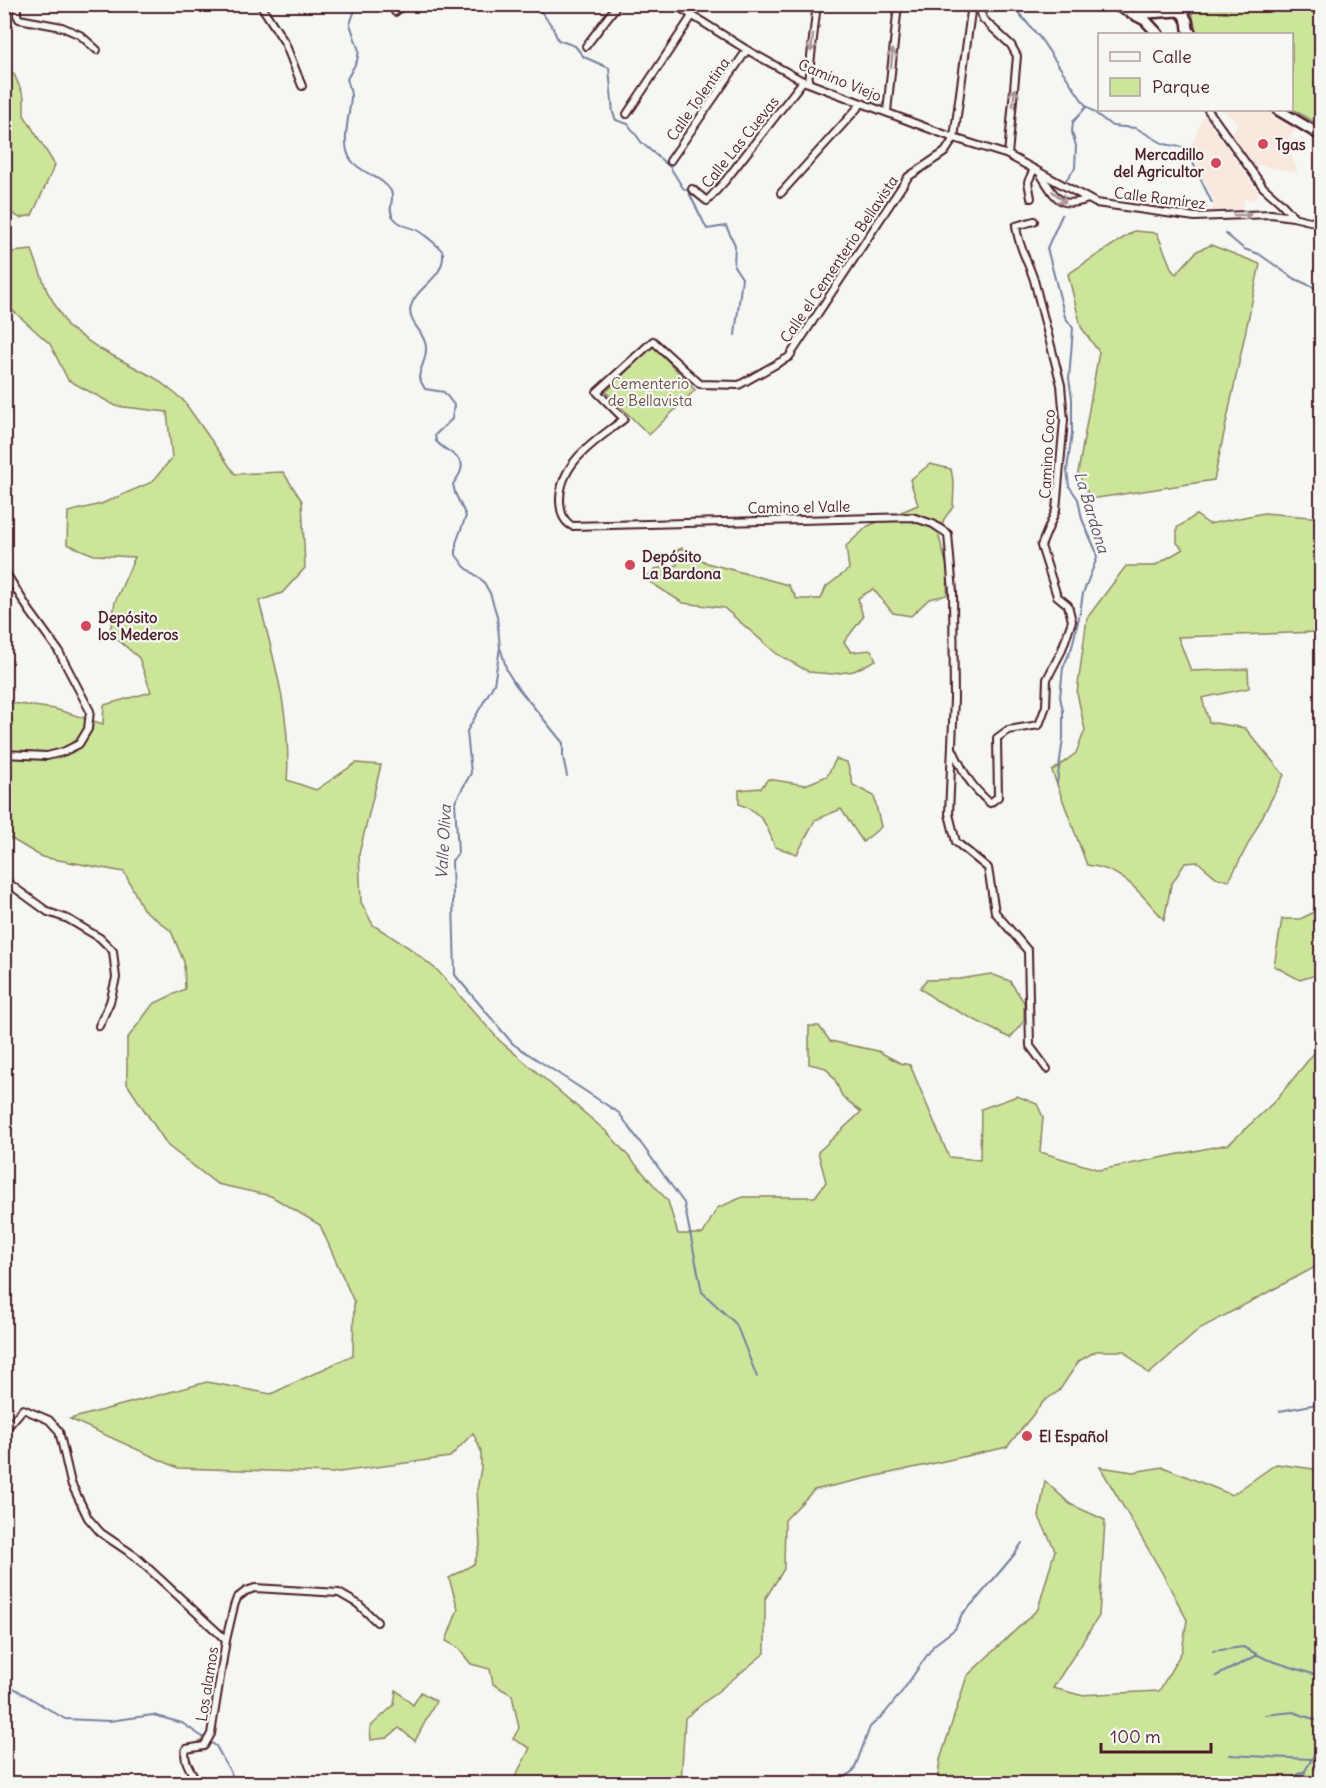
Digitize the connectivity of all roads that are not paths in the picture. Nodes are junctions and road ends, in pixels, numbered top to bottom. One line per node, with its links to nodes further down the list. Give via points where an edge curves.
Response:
1 (17, 4): 19 (street, via 19,19 63,27)
2 (260, 4): 22 (street, via 285,43)
3 (405, 4): 14 (street)
4 (618, 4): 18 (street)
5 (674, 4): 15 (street, Camino Viejo)
6 (817, 4): 21 (street, one-way to 21)
7 (898, 4): 26 (street, one-way to 7)
8 (972, 4): 29 (street)
9 (978, 4): 30 (street, one-way to 9, via 1017,56 1011,45 983,19)
10 (1114, 4): 13 (main road)
11 (1184, 4): 16 (street)
12 (1167, 8): 13 (main road, via 1147,13); 16 (main road, via 1178,11); 17 (main road, via 1159,15)
13 (1130, 11): 17 (main road)
14 (395, 12)
15 (692, 16): 20 (street, Camino Viejo); 27 (street)
16 (1187, 30)
17 (1157, 33)
18 (586, 46)
19 (98, 50)
20 (747, 50): 21 (street, Camino Viejo); 31 (street, Calle Tolentina)
21 (805, 82): 23 (street, Camino Viejo); 33 (street, Calle Las Cuevas, via 707,201)
22 (302, 86)
23 (862, 103): 26 (street, Camino Viejo); 34 (street)
24 (1209, 111): 37 (street, via 1263,187)
25 (1280, 111): 28 (main road)
26 (886, 112): 29 (street, Camino Viejo)
27 (627, 114)
28 (1322, 136)
29 (954, 138): 30 (street, Camino Viejo); 42 (street, Calle el Cementerio Bellavista, via 945,152 908,177 789,357 739,385 700,384 653,340 597,392)
30 (1008, 155): 32 (street, Calle Ramírez)
31 (670, 162)
32 (1036, 170): 35 (street, via 1028,182); 36 (street, Calle Ramírez); 36 (street, one-way to 36, via 1057,199 1066,204)
33 (692, 189)
34 (781, 193)
35 (1031, 198)
36 (1088, 199): 37 (street, Calle Ramírez, one-way to 37, via 1196,217)
37 (1293, 217): 39 (street, Calle Ramírez)
38 (1034, 221): 44 (street, Camino Coco, via 1016,226 1017,234 1034,280 1061,385 1064,420 1056,510 1041,546 1058,596 1068,605 1072,621 1047,679 1046,706 1039,725 1008,730 997,738 998,797 990,802 968,782)
39 (1322, 224)
40 (1322, 300): 41 (street)
41 (1322, 334)
42 (624, 419): 44 (street, Camino el Valle, via 574,460 565,475 561,510 563,519 572,526 912,517 948,534 953,592)
43 (4, 570): 45 (street, via 58,650 90,711 88,729 79,744 47,756)
44 (951, 747): 48 (street, via 949,814 956,842 988,868 995,912 1028,951 1030,1047)
45 (4, 754)
46 (4, 880): 47 (street, via 48,912 100,938 113,951 116,978)
47 (99, 1026)
48 (1047, 1069)
49 (4, 1431): 51 (street, via 23,1409 49,1420 59,1431 71,1483 88,1518)
50 (377, 1622): 51 (street, via 339,1593 255,1588 237,1598)
51 (226, 1640): 52 (street, Los alamos, via 211,1734 204,1746 186,1749 184,1754)
52 (198, 1784)

